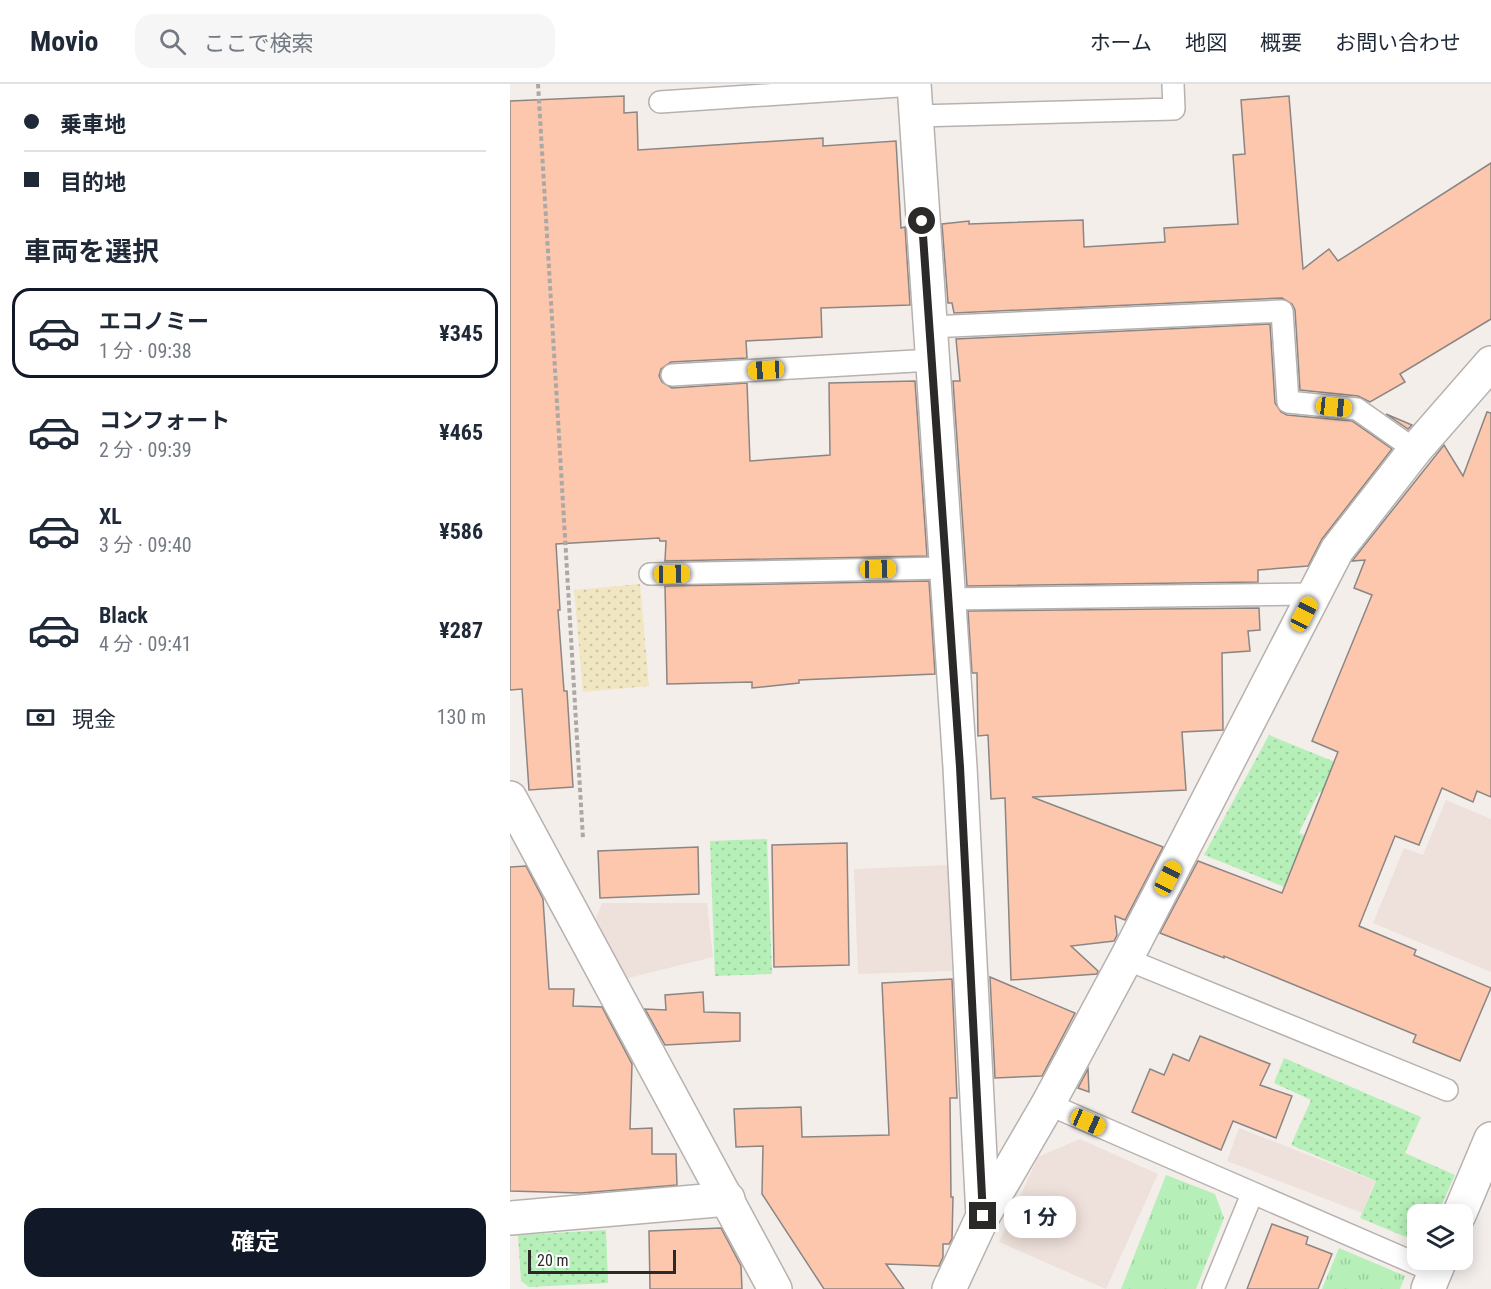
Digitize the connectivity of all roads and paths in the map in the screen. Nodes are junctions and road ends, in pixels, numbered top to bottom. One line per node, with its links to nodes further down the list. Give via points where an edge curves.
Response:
1 (538, 84): 14 (path)
2 (1173, 84): 3 (lane, via 1174,109)
3 (915, 95): 4 (lane); 5 (street)
4 (660, 102)
5 (930, 327): 6 (street); 9 (lane, via 1282,311 1288,402 1357,409)
6 (932, 360): 8 (lane); 11 (street)
7 (1491, 363): 9 (street)
8 (672, 375)
9 (1415, 450): 12 (street, via 1337,550)
10 (650, 574): 11 (lane)
11 (947, 583): 12 (lane); 22 (street)
12 (1315, 594): 15 (street)
13 (510, 798): 20 (street)
14 (583, 849)
15 (1126, 959): 16 (lane); 17 (street)
16 (1447, 1090)
17 (1048, 1104): 19 (lane); 22 (street)
18 (1491, 1139): 21 (street)
19 (1252, 1194): 24 (lane); 27 (lane)
20 (728, 1200): 23 (street); 25 (street)
21 (1464, 1204)
22 (983, 1216): 26 (street)
23 (510, 1218)
24 (1434, 1274)
25 (775, 1289)
26 (949, 1289)
27 (1213, 1289)

